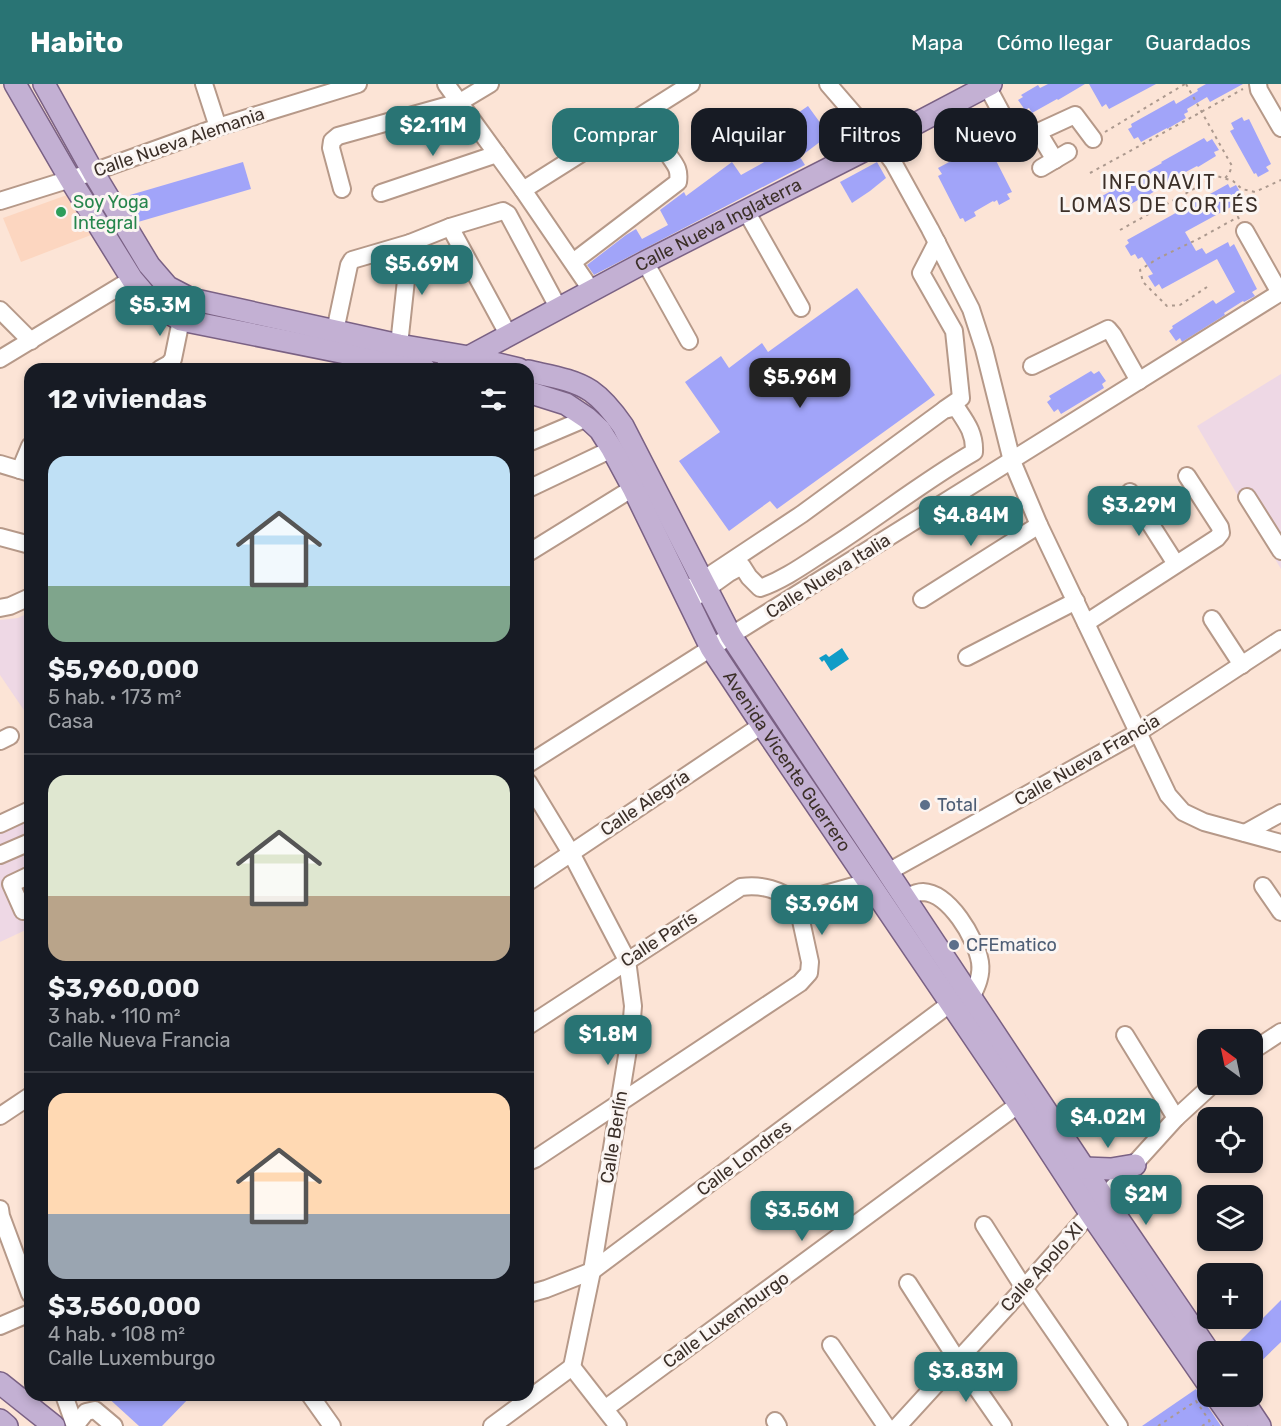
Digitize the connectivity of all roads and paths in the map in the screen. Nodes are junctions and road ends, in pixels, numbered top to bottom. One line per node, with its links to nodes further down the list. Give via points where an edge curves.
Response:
1 (15, 84): 30 (main road)
2 (44, 84): 27 (main road)
3 (204, 84): 18 (street)
4 (446, 84): 13 (street)
5 (490, 84): 13 (street)
6 (691, 84): 33 (street)
7 (828, 84): 14 (street)
8 (1186, 84): 16 (path); 21 (path)
9 (1251, 84): 16 (path)
10 (1258, 84): 19 (street)
11 (352, 85): 18 (street, Calle Nueva Alemania)
12 (989, 85): 15 (street); 17 (main road, Calle Nueva Inglaterra)
13 (460, 102): 22 (street); 32 (street, via 338,136 331,148)
14 (849, 108)
15 (1000, 108)
16 (1202, 112): 28 (path); 29 (path, via 1232,165)
17 (922, 120)
18 (218, 127): 27 (street, Calle Nueva Alemania)
19 (1281, 128)
20 (1038, 132): 21 (street, via 1075,115); 23 (street)
21 (1093, 139)
22 (497, 154): 33 (street); 34 (street)
23 (1055, 160)
24 (673, 162): 42 (street, via 679,173 678,182)
25 (842, 162): 36 (main road, Calle Nueva Inglaterra)
26 (893, 162): 40 (street)
27 (93, 172): 30 (street, Calle Nueva Alemania); 52 (main road, via 149,265 168,287 191,299)
28 (1090, 173)
29 (1225, 178): 31 (path, via 1255,192); 38 (path, via 1217,176)
30 (70, 179): 35 (street, Calle Nueva Alemania); 44 (main road)
31 (1281, 180)
32 (342, 189)
33 (523, 190): 42 (street)
34 (381, 194)
35 (0, 201)
36 (746, 211): 43 (main road, Calle Nueva Inglaterra); 48 (street)
37 (450, 227): 41 (street); 49 (street, via 503,210); 53 (street)
38 (1120, 230)
39 (1245, 231): 45 (path, via 1238,217 1140,270 1143,282 1167,306 1180,305); 47 (street)
40 (937, 242): 67 (street, via 921,273 954,332); 73 (street, via 971,309)
41 (410, 243): 52 (street, via 352,260); 56 (street)
42 (573, 262): 46 (street)
43 (645, 262): 46 (main road, Calle Nueva Inglaterra); 54 (street)
44 (132, 279): 51 (main road, via 154,305); 55 (street)
45 (1208, 286)
46 (592, 291): 49 (main road, Calle Nueva Inglaterra)
47 (1280, 293): 65 (street, Calle Nueva Italia)
48 (801, 308)
49 (559, 309): 53 (main road, Calle Nueva Inglaterra)
50 (0, 310): 55 (street)
51 (181, 320): 59 (street); 60 (main road)
52 (335, 331): 56 (main road)
53 (509, 336): 57 (main road, Calle Nueva Inglaterra)
54 (689, 340)
55 (31, 341): 58 (street)
56 (399, 345): 57 (main road)
57 (470, 357): 61 (main road, Calle Nueva Inglaterra); 62 (main road)
58 (0, 359)
59 (170, 363)
60 (395, 363)
61 (458, 363)
62 (494, 363)
63 (1032, 366): 65 (street, via 1107,329)
64 (534, 372): 87 (main road, Avenida Vicente Guerrero, via 567,380 591,391 608,406 623,426)
65 (1139, 381): 73 (street, Calle Nueva Italia)
66 (534, 394): 70 (main road, Avenida Vicente Guerrero, via 566,404)
67 (961, 398): 68 (street); 69 (street)
68 (944, 410): 69 (street, via 956,407); 87 (street)
69 (963, 417): 87 (street, via 971,430 974,452 863,527 760,588 742,566)
70 (587, 418): 71 (street); 72 (main road, Avenida Vicente Guerrero)
71 (534, 440)
72 (612, 449): 77 (street); 78 (main road, Avenida Vicente Guerrero)
73 (1012, 460): 81 (street); 95 (street, Calle Nueva Italia)
74 (0, 464): 75 (street)
75 (24, 472)
76 (1187, 476): 86 (street, via 1221,532)
77 (534, 486)
78 (633, 488): 84 (street); 88 (main road, Avenida Vicente Guerrero)
79 (1130, 492): 86 (street)
80 (1247, 497): 85 (street)
81 (1039, 525): 90 (street); 91 (street)
82 (0, 537): 83 (street)
83 (24, 543)
84 (534, 549)
85 (1281, 551)
86 (1176, 564): 94 (street)
87 (705, 584): 88 (street); 95 (main road, Avenida Vicente Guerrero)
88 (686, 597): 97 (main road, Avenida Vicente Guerrero)
89 (24, 598): 92 (street)
90 (922, 599)
91 (1076, 601): 94 (street); 98 (street)
92 (0, 608)
93 (1212, 619): 99 (street)
94 (1086, 622): 101 (street)
95 (731, 636): 97 (street, Calle Nueva Italia); 112 (main road, Avenida Vicente Guerrero)
96 (1281, 639): 99 (street, Calle Nueva Francia)
97 (711, 648): 100 (main road, Avenida Vicente Guerrero); 102 (street, Calle Nueva Italia)
98 (967, 657)
99 (1242, 665): 101 (street, Calle Nueva Francia)
100 (762, 725): 110 (street, Calle Alegría); 115 (main road, Avenida Vicente Guerrero)
101 (1139, 732): 107 (street, via 1168,795 1182,812); 112 (street, Calle Nueva Francia)
102 (534, 760)
103 (534, 792): 110 (street, Calle Berlín)
104 (24, 813): 106 (street)
105 (1281, 813): 107 (street)
106 (0, 824)
107 (1245, 833): 108 (street)
108 (1281, 843)
109 (24, 845): 111 (street)
110 (571, 853): 114 (street, Calle Alegría); 121 (street, Calle Berlín)
111 (0, 855)
112 (888, 872): 117 (main road, Avenida Vicente Guerrero)
113 (24, 878): 119 (street, via 11,884)
114 (534, 878)
115 (868, 882): 118 (street); 122 (main road, Avenida Vicente Guerrero)
116 (1263, 886): 120 (street)
117 (905, 898): 122 (main road, Avenida Vicente Guerrero); 122 (street, via 924,892 938,896 972,936 980,962 980,979)
118 (797, 902): 121 (street, Calle París, via 770,889 741,887); 129 (street, via 809,973 800,983)
119 (24, 910)
120 (1281, 912)
121 (627, 960): 123 (street, Calle París); 129 (street, Calle Berlín, via 633,1006)
122 (961, 1000): 130 (main road, Avenida Vicente Guerrero); 135 (main road, Avenida Vicente Guerrero); 139 (street, Calle Londres)
123 (534, 1022)
124 (1281, 1032): 126 (street)
125 (1125, 1035): 132 (street)
126 (1263, 1044)
127 (1201, 1095): 132 (street, Calle Apolo XI)
128 (24, 1100): 131 (street)
129 (619, 1104): 133 (street); 139 (street, Calle Berlín)
130 (1019, 1104): 136 (main road, Avenida Vicente Guerrero); 158 (street, Calle Luxemburgo)
131 (0, 1116)
132 (1176, 1118): 134 (street, Calle Apolo XI)
133 (534, 1159)
134 (1135, 1165): 135 (main road); 136 (street, Calle Apolo XI)
135 (1084, 1168): 136 (main road, Avenida Vicente Guerrero)
136 (1097, 1206): 142 (street, Calle Apolo XI); 146 (main road, Avenida Vicente Guerrero); 150 (main road, Avenida Vicente Guerrero)
137 (0, 1209): 140 (street)
138 (984, 1225): 142 (street)
139 (592, 1271): 143 (street, Calle Londres); 149 (street, Calle Berlín)
140 (24, 1278)
141 (908, 1283): 148 (street)
142 (1024, 1288): 148 (street, Calle Apolo XI); 171 (street)
143 (534, 1292)
144 (24, 1316): 145 (street)
145 (0, 1326)
146 (1201, 1341)
147 (831, 1345): 168 (street)
148 (958, 1361): 169 (street, Calle Apolo XI); 170 (street)
149 (572, 1366): 152 (street); 158 (street)
150 (1197, 1366)
151 (0, 1383): 162 (main road)
152 (534, 1394)
153 (66, 1401): 163 (street)
154 (314, 1401): 165 (street)
155 (525, 1401): 166 (street)
156 (1224, 1407): 175 (main road)
157 (1247, 1407): 176 (main road)
158 (606, 1408): 167 (street)
159 (0, 1420): 161 (main road)
160 (1210, 1421): 172 (path, via 1196,1401); 173 (path); 174 (path)
161 (7, 1426)
162 (54, 1426)
163 (75, 1426): 164 (street, via 86,1412 95,1410)
164 (114, 1426)
165 (332, 1426)
166 (492, 1426)
167 (618, 1426)
168 (886, 1426)
169 (898, 1426)
170 (1003, 1426)
171 (1119, 1426)
172 (1158, 1426)
173 (1202, 1426)
174 (1213, 1426)
175 (1237, 1426)
176 (1260, 1426)

